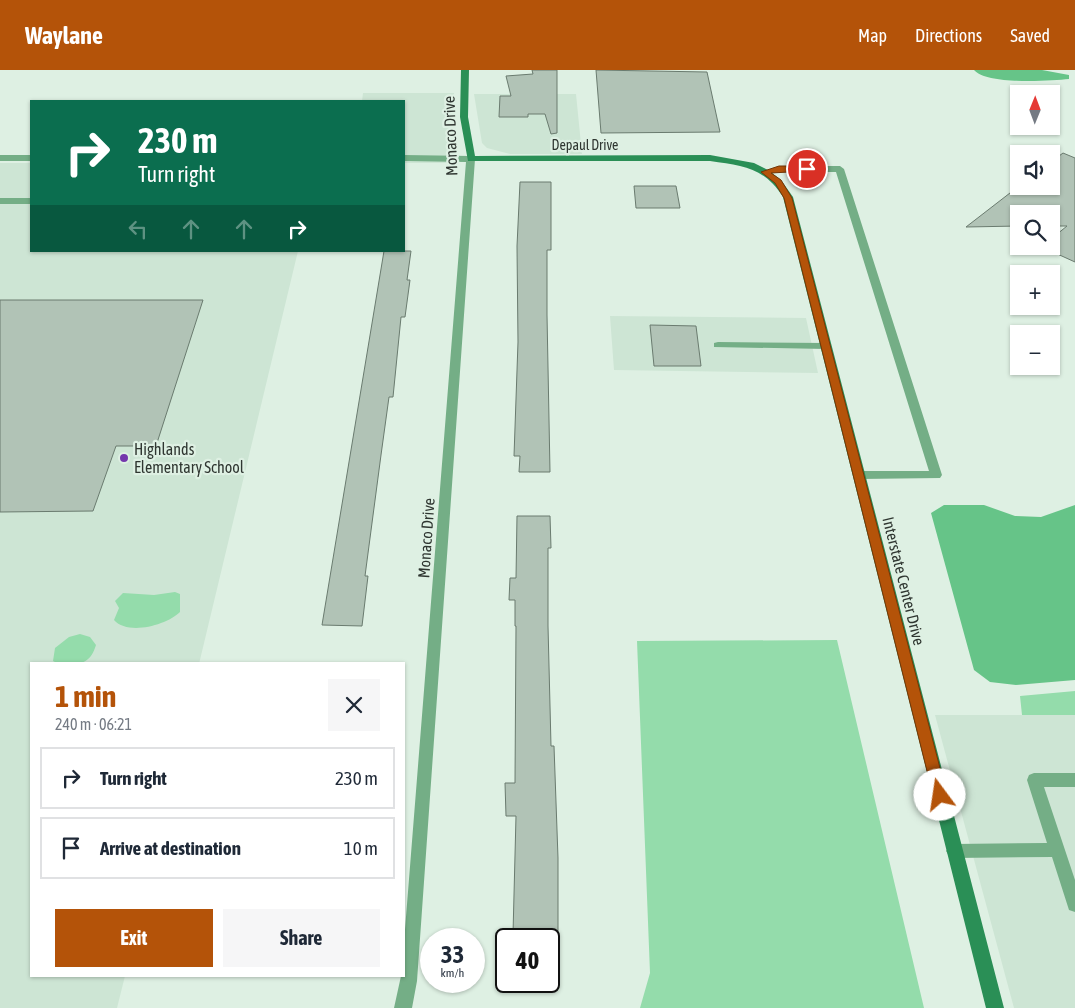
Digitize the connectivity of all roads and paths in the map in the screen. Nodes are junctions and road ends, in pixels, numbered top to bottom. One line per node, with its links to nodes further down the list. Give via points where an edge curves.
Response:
1 (465, 70): 5 (street, Monaco Drive, via 464,117)
2 (0, 158): 3 (street)
3 (30, 158)
4 (405, 158): 5 (street, Depaul Drive)
5 (471, 158): 6 (street, Depaul Drive, via 710,158 751,165); 16 (street, Monaco Drive, via 409,981)
6 (765, 172): 10 (street, Interstate Center Drive, via 778,182 788,198); 11 (street, via 840,169 936,475)
7 (0, 201): 8 (street)
8 (30, 201)
9 (718, 345): 10 (street)
10 (826, 346): 11 (street, Interstate Center Drive)
11 (860, 475): 14 (street, Interstate Center Drive)
12 (1075, 780): 13 (street, via 1034,780)
13 (1056, 850): 14 (street); 15 (street)
14 (954, 851): 17 (street, Interstate Center Drive)
15 (1075, 904)
16 (403, 1008)
17 (995, 1008)

